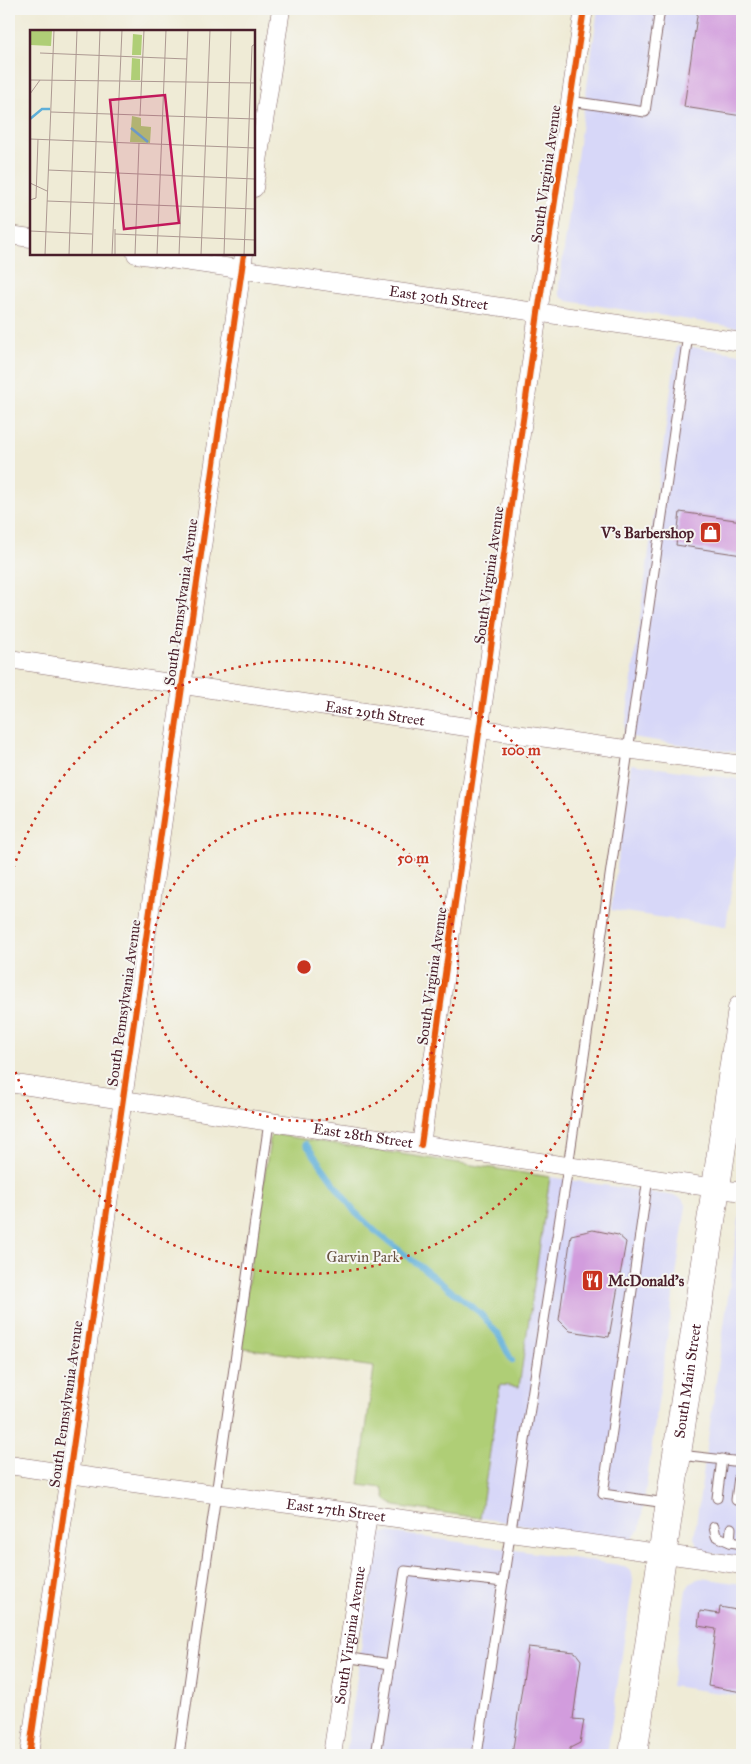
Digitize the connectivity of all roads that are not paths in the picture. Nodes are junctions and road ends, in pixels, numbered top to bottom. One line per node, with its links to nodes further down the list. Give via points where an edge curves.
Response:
1 (281, 9): 5 (street)
2 (584, 9): 4 (street, South Virginia Avenue)
3 (660, 9): 4 (lane, via 645,112)
4 (570, 101): 10 (street, South Virginia Avenue)
5 (255, 181)
6 (9, 235): 7 (street)
7 (30, 238)
8 (149, 255): 9 (street, East 30th Street)
9 (243, 262): 10 (street, East 30th Street); 14 (street, South Pennsylvania Avenue)
10 (538, 313): 11 (street, East 30th Street); 15 (street, South Virginia Avenue)
11 (688, 335): 12 (street, East 30th Street); 16 (lane)
12 (742, 342)
13 (9, 659): 14 (street, East 29th Street)
14 (182, 684): 15 (street, East 29th Street); 21 (street, South Pennsylvania Avenue)
15 (480, 729): 16 (street, East 29th Street); 23 (street, South Virginia Avenue)
16 (628, 749): 17 (street, East 29th Street); 24 (lane)
17 (742, 765)
18 (742, 1009): 20 (main road, South Main Street)
19 (9, 1083): 21 (street, East 28th Street)
20 (737, 1088): 26 (main road, South Main Street)
21 (123, 1100): 22 (street, East 28th Street); 31 (street, South Pennsylvania Avenue)
22 (269, 1122): 23 (street, East 28th Street); 32 (lane)
23 (421, 1145): 24 (street, East 28th Street)
24 (568, 1166): 25 (street, East 28th Street); 39 (lane)
25 (648, 1178): 26 (street, East 28th Street); 35 (lane, via 603,1494)
26 (729, 1190): 27 (main road, South Main Street)
27 (677, 1454): 28 (lane); 35 (main road, South Main Street)
28 (722, 1460): 29 (lane); 33 (lane)
29 (741, 1462): 34 (lane)
30 (9, 1465): 31 (street, East 27th Street)
31 (69, 1474): 32 (street, East 27th Street); 47 (street, South Pennsylvania Avenue)
32 (216, 1495): 36 (street, East 27th Street); 48 (lane)
33 (716, 1498)
34 (736, 1500)
35 (670, 1504): 42 (main road, South Main Street)
36 (368, 1515): 39 (street, East 27th Street); 45 (street, South Virginia Avenue)
37 (714, 1526): 40 (lane, via 716,1536)
38 (731, 1528): 40 (lane)
39 (510, 1534): 42 (street, East 27th Street); 44 (lane)
40 (730, 1542): 41 (lane)
41 (742, 1544)
42 (662, 1553): 43 (street, East 27th Street); 52 (main road, South Main Street)
43 (742, 1565)
44 (502, 1582): 46 (lane, via 404,1571); 51 (lane)
45 (345, 1656): 46 (lane); 49 (street, South Virginia Avenue)
46 (390, 1664): 50 (lane)
47 (28, 1755)
48 (179, 1755)
49 (332, 1755)
50 (376, 1755)
51 (477, 1755)
52 (633, 1755)

